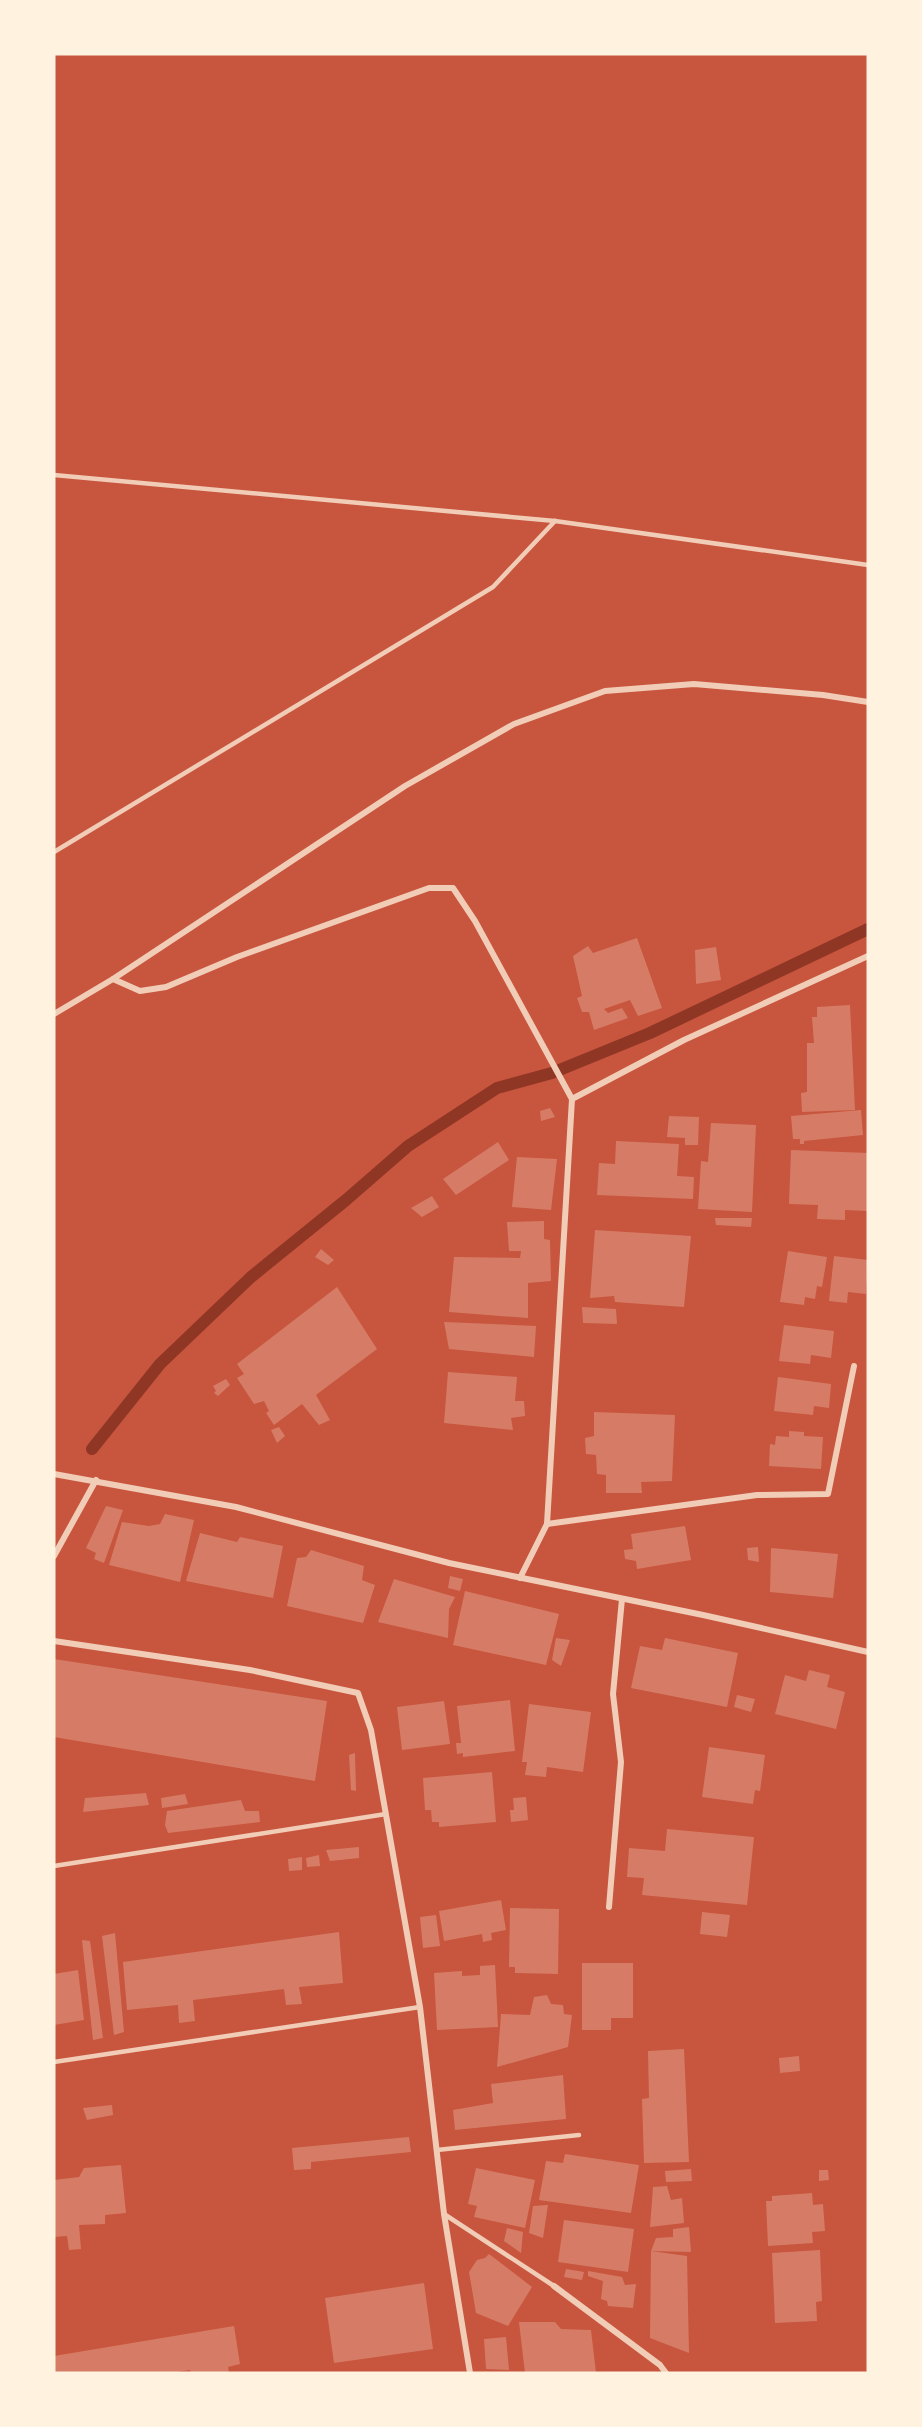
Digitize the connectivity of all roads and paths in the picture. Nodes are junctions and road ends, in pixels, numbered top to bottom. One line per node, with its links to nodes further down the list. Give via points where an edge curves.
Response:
1 (54, 475): 2 (lane)
2 (555, 521): 3 (lane); 5 (lane, via 493,587)
3 (868, 565)
4 (868, 702): 7 (street, via 694,684 605,691 514,724 405,786)
5 (54, 852)
6 (868, 956): 9 (street, via 684,1040)
7 (113, 980): 8 (street); 9 (street, via 140,991 166,987 237,957 429,888 453,888)
8 (54, 1014)
9 (572, 1099): 13 (street)
10 (854, 1366): 13 (street, via 828,1494 757,1495)
11 (54, 1474): 12 (street)
12 (96, 1480): 14 (street); 15 (street, via 236,1507)
13 (546, 1524): 15 (street)
14 (54, 1556)
15 (520, 1578): 16 (street)
16 (622, 1599): 18 (street); 21 (street, via 613,1694 621,1762)
17 (54, 1641): 19 (street, via 250,1670 358,1693 371,1730)
18 (868, 1652)
19 (386, 1814): 20 (lane); 22 (street)
20 (54, 1866)
21 (609, 1907)
22 (420, 2007): 23 (lane); 25 (street)
23 (54, 2062)
24 (579, 2135): 25 (lane)
25 (437, 2150): 26 (street)
26 (444, 2214): 27 (lane); 28 (street)
27 (554, 2286): 29 (street)
28 (470, 2373)
29 (666, 2373)

